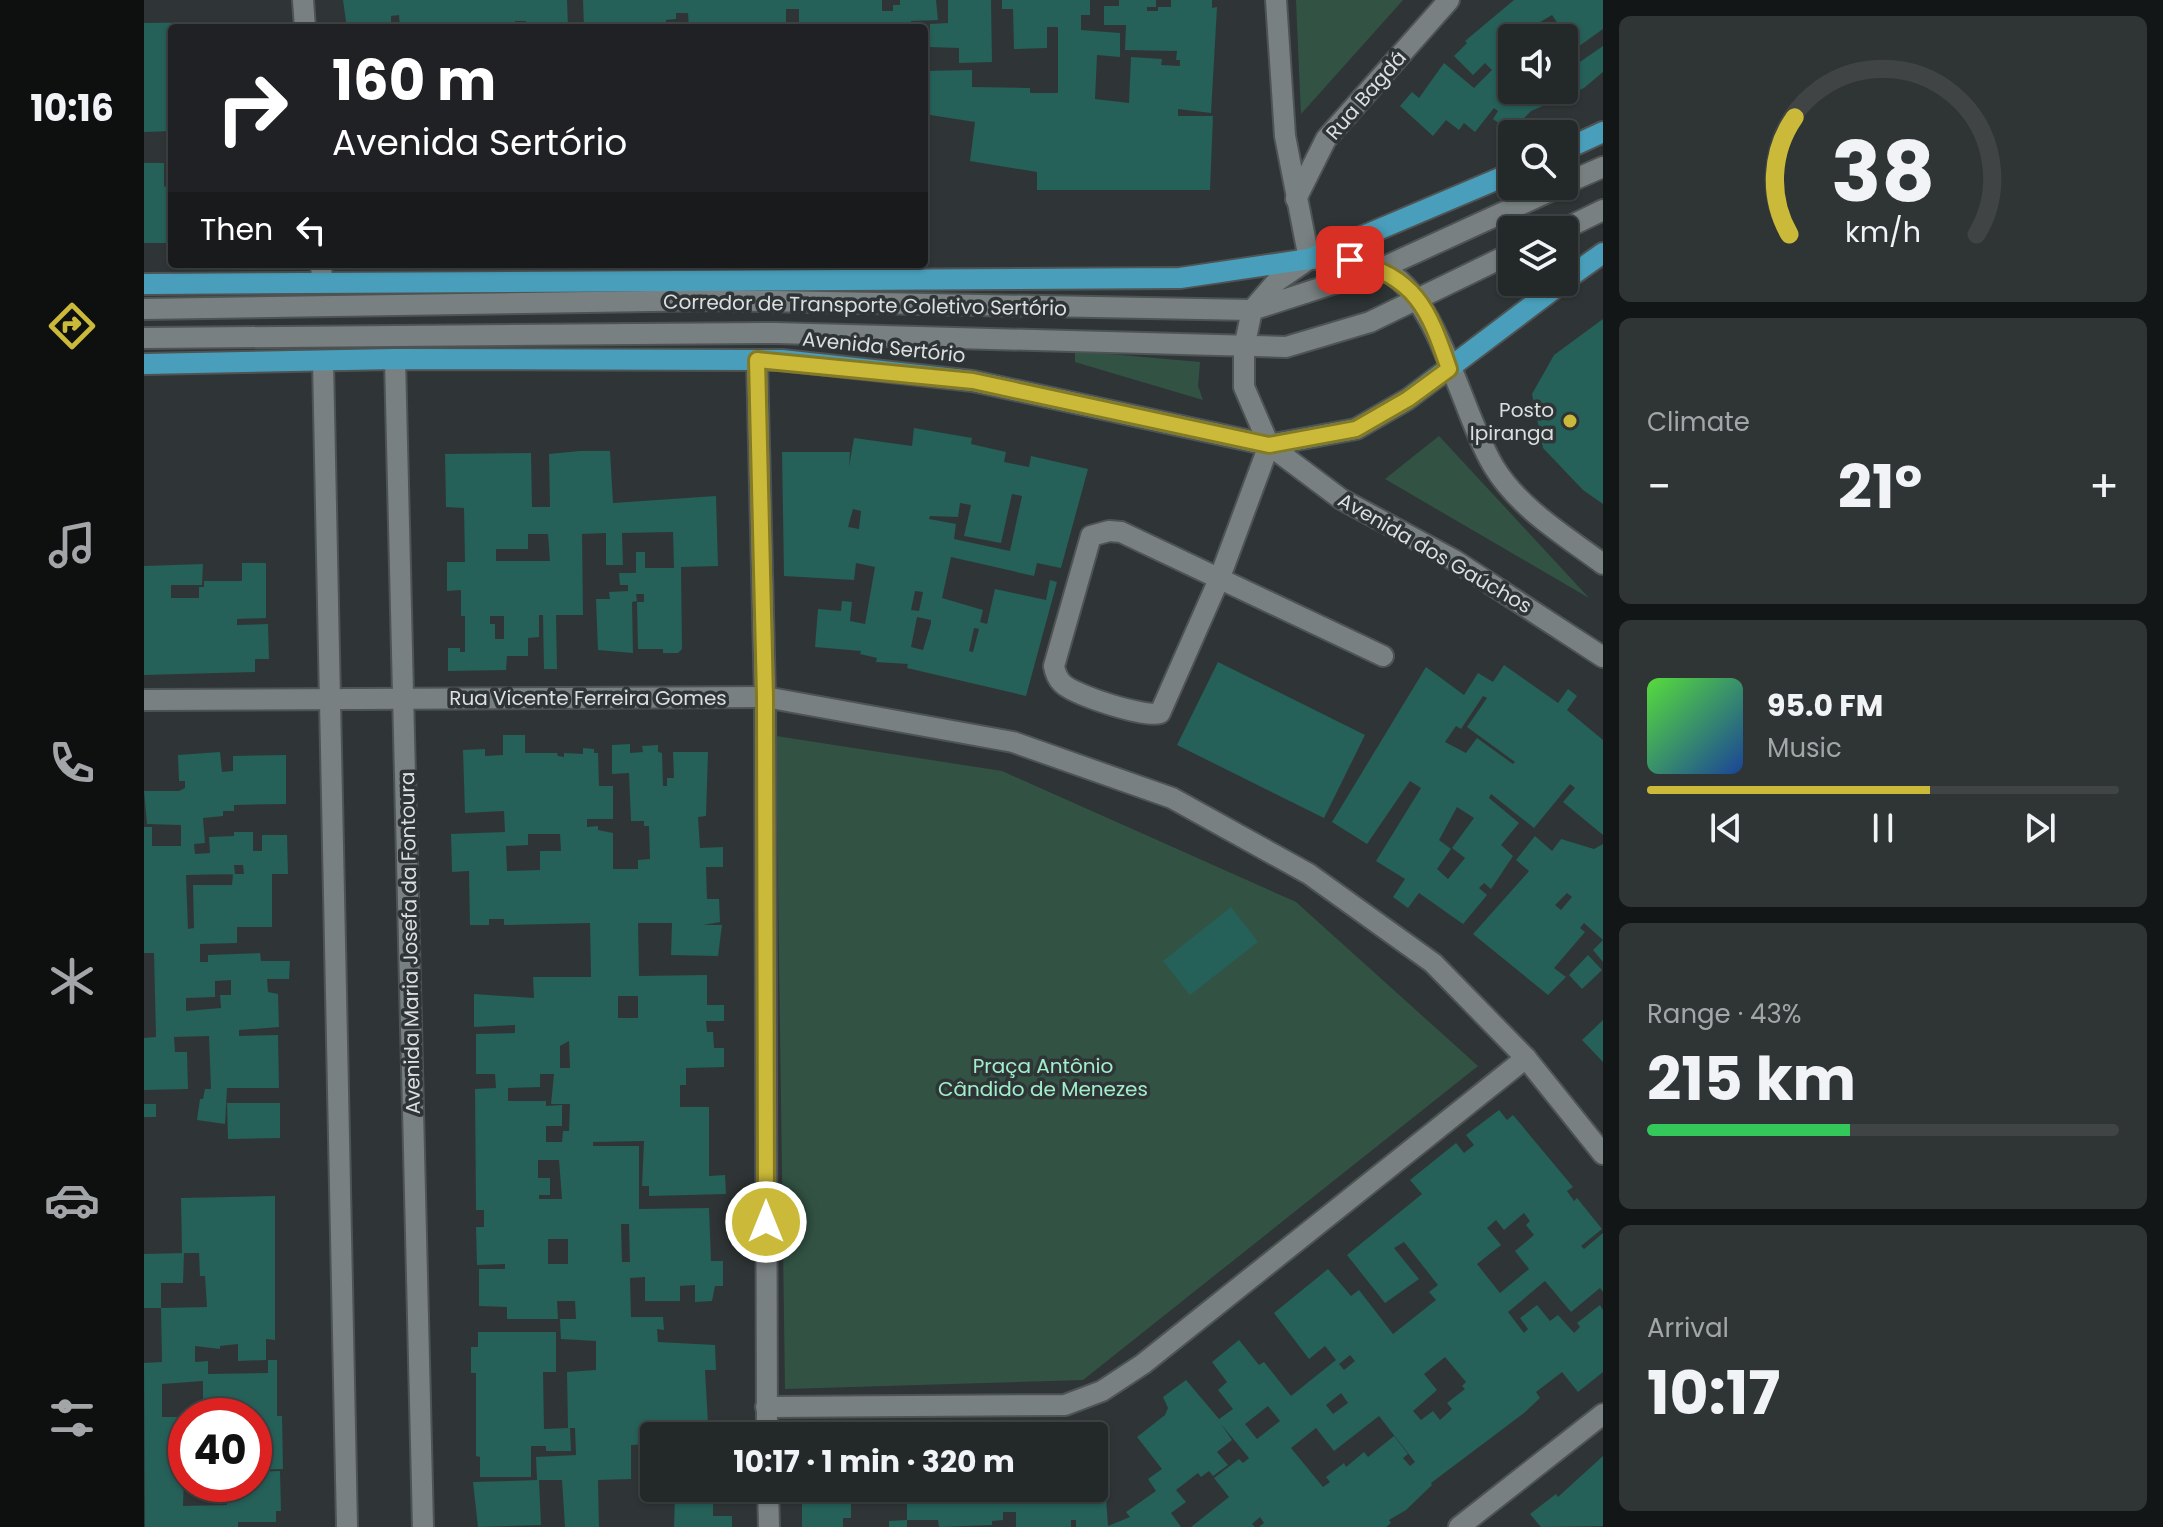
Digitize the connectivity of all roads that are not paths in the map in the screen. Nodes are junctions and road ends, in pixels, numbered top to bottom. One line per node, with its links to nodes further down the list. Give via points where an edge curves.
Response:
1 (303, 0): 4 (street)
2 (1276, 0): 10 (street, via 1285,136)
3 (1449, 0): 10 (street, Rua Bagdá, via 1326,139)
4 (305, 24)
5 (1603, 132): 6 (main road)
6 (1578, 144)
7 (1603, 167): 8 (street, Corredor de Transporte Coletivo Sertório)
8 (1578, 178)
9 (1498, 179): 15 (main road)
10 (1296, 199): 15 (street)
11 (1529, 200): 17 (street, Corredor de Transporte Coletivo Sertório)
12 (1603, 210): 13 (street)
13 (1578, 222)
14 (1603, 253): 18 (main road, Avenida Sertório)
15 (1309, 259): 17 (street, via 1350,260); 19 (main road, via 1180,278); 24 (street, via 1277,281)
16 (1498, 260): 22 (street, Corredor de Transporte Coletivo Sertório)
17 (1382, 268): 22 (street, via 1408,285); 24 (street, Corredor de Transporte Coletivo Sertório)
18 (1578, 271)
19 (321, 272): 20 (main road)
20 (144, 284)
21 (1545, 296): 31 (main road, Avenida Sertório)
22 (1417, 299): 26 (street, Corredor de Transporte Coletivo Sertório, via 1370,322 1286,347); 31 (street, via 1436,330)
23 (144, 309): 24 (street, Corredor de Transporte Coletivo Sertório, via 715,300)
24 (1252, 310): 26 (street)
25 (144, 338): 26 (street, Corredor de Transporte Coletivo Sertório, via 776,333)
26 (1244, 348): 32 (street, via 1244,387)
27 (395, 359): 28 (main road, Avenida Sertório); 29 (main road, Avenida Sertório); 40 (street, Avenida Maria Josefa da Fontoura)
28 (757, 360): 32 (main road, Avenida Sertório, via 973,381); 37 (street)
29 (323, 361): 30 (main road, Avenida Sertório); 38 (street)
30 (144, 364)
31 (1449, 369): 32 (main road, Avenida Sertório, via 1356,429); 33 (street, via 1493,466 1520,502)
32 (1269, 445): 34 (street); 35 (street, Avenida dos Gaúchos, via 1341,499)
33 (1603, 564)
34 (1220, 577): 34 (street, via 1160,713 1147,715 1075,692 1056,677 1054,666 1091,536 1121,532); 36 (street)
35 (1600, 648)
36 (1383, 656)
37 (765, 697): 40 (street, Rua Vicente Ferreira Gomes); 41 (street, Rua Vicente Ferreira Gomes, via 1013,742 1172,798 1309,874 1433,963); 43 (street)
38 (330, 699): 39 (street, Rua Vicente Ferreira Gomes); 40 (street, Rua Vicente Ferreira Gomes); 47 (street)
39 (144, 700)
40 (405, 700): 48 (street, Avenida Maria Josefa da Fontoura)
41 (1526, 1058): 42 (street, Rua Vicente Ferreira Gomes); 43 (street, via 1143,1364 1102,1391 1065,1405)
42 (1603, 1154)
43 (766, 1407): 45 (street)
44 (1603, 1414): 50 (street)
45 (767, 1422)
46 (768, 1502): 49 (street)
47 (347, 1527)
48 (423, 1527)
49 (769, 1527)
50 (1461, 1527)

